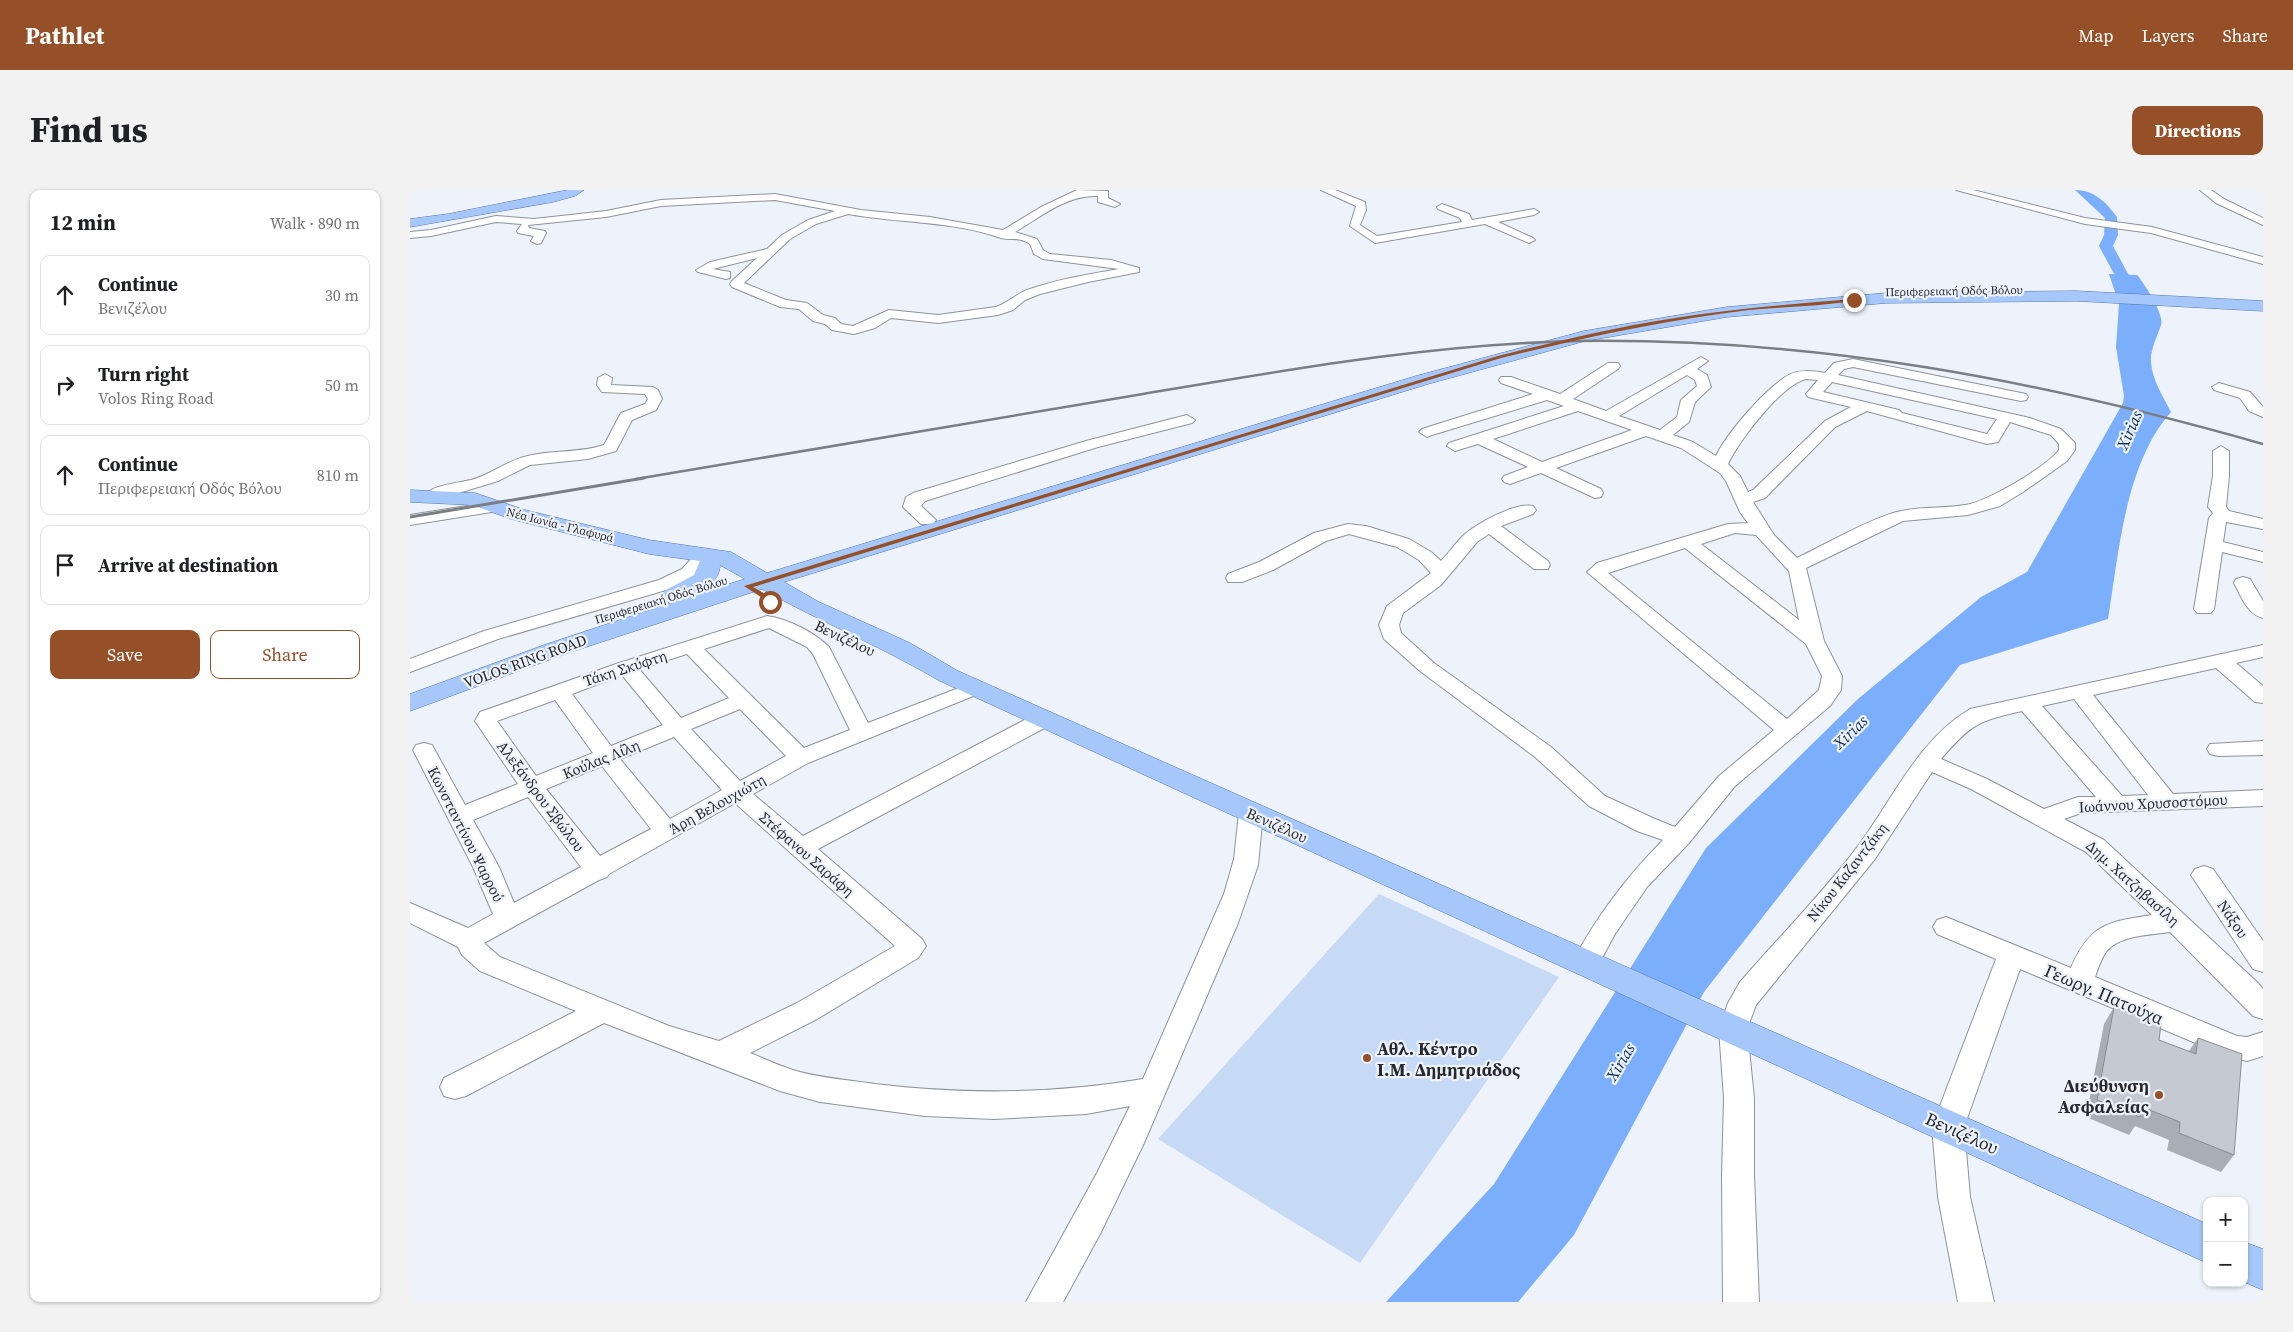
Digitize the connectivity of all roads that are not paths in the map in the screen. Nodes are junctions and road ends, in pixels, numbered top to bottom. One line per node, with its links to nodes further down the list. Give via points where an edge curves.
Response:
1 (578, 190): 16 (main road, via 561,197)
2 (1326, 190): 17 (street, via 1361,204 1362,210 1355,226 1375,240)
3 (1960, 190): 23 (street, via 2104,224 2156,230)
4 (2205, 190): 15 (street)
5 (1083, 191): 8 (street, via 1104,192 1102,200); 18 (street, via 1045,209)
6 (777, 194): 10 (street); 12 (street, via 661,203)
7 (626, 198): 12 (street)
8 (1115, 204)
9 (1442, 207): 17 (street, via 1465,216)
10 (849, 210): 18 (street, via 930,220); 22 (street, via 804,226)
11 (1534, 212): 13 (street)
12 (568, 219): 14 (street)
13 (1486, 220): 17 (street); 20 (street)
14 (534, 222): 19 (street, via 496,219); 21 (street, via 521,230 541,233)
15 (2263, 222)
16 (410, 223)
17 (1468, 224)
18 (1003, 235): 22 (street, via 1035,242 1038,252 1047,257 1111,263 1135,270 1036,291 998,311 938,319 889,314 854,330 837,327 803,306 784,304 736,284)
19 (411, 240)
20 (1529, 240)
21 (537, 241)
22 (769, 252): 24 (street, via 714,264 702,270)
23 (2263, 261)
24 (726, 275)
25 (2196, 288): 27 (main road)
26 (1983, 293): 27 (main road, Περιφερειακή Οδός Βόλου); 70 (main road, Περιφερειακή Οδός Βόλου, via 1871,292 1757,301 1652,315 1548,335 1461,358); 79 (main road, Περιφερειακή Οδός Βόλου, via 1757,308 1667,320 1575,338 1430,377)
27 (2153, 296): 28 (main road); 29 (main road); 30 (main road)
28 (2263, 301)
29 (2263, 306)
30 (2263, 316)
31 (1701, 361): 34 (street)
32 (1612, 366): 43 (street)
33 (1886, 369): 35 (street); 37 (street, via 1846,363); 40 (street)
34 (1686, 370): 49 (street); 55 (street, via 1702,378 1704,387 1688,400 1684,419)
35 (1926, 377): 39 (street); 42 (street)
36 (605, 378): 64 (street, via 607,389 648,390 655,399 650,407 623,419 610,448 582,457 519,462 491,478)
37 (1827, 378): 40 (street); 44 (street, via 1813,394); 59 (street, via 1806,375 1793,378 1748,421)
38 (1506, 380): 43 (street)
39 (1968, 386): 45 (street); 50 (street, via 2016,396)
40 (1868, 387): 42 (street); 44 (street)
41 (2220, 387): 47 (street, via 2245,395 2254,408)
42 (1910, 396): 45 (street); 46 (street)
43 (1562, 400): 49 (street); 54 (street); 56 (street)
44 (1859, 405): 46 (street); 52 (street)
45 (1953, 406): 50 (street); 53 (street)
46 (1894, 413): 53 (street)
47 (2263, 413)
48 (1816, 415): 52 (street)
49 (1608, 416): 55 (street)
50 (2001, 416): 53 (street, via 1990,440); 81 (street, via 2056,432 2067,443 2067,450 2062,458 1999,501 1967,510 1898,517)
51 (1187, 420): 70 (street, via 1092,444 919,497 912,501 912,507)
52 (1830, 424): 65 (street, via 1759,494)
53 (1937, 426)
54 (1427, 432)
55 (1654, 433): 59 (street, via 1704,454); 60 (street)
56 (1479, 438): 57 (street); 60 (street)
57 (1456, 446)
58 (2220, 450): 68 (street, via 2217,507)
59 (1720, 465): 65 (street, via 1734,479)
60 (1543, 468): 61 (street); 62 (street)
61 (1510, 479)
62 (1594, 493)
63 (410, 496): 64 (main road, Νέα Ιωνία - Γλαφυρά)
64 (432, 496): 66 (main road, Νέα Ιωνία - Γλαφυρά, via 475,499)
65 (1744, 500): 73 (street)
66 (492, 506): 69 (street); 78 (main road, Νέα Ιωνία - Γλαφυρά, via 518,515)
67 (1527, 510): 72 (street)
68 (2224, 516): 71 (street); 75 (street, via 2218,518)
69 (410, 520)
70 (926, 520): 76 (main road, Περιφερειακή Οδός Βόλου)
71 (2263, 524)
72 (1489, 525): 80 (street); 82 (street, via 1466,543)
73 (1763, 531): 74 (street, via 1738,528); 81 (street)
74 (1689, 544): 92 (street); 110 (street, via 1596,572)
75 (2215, 545): 77 (street); 88 (street)
76 (814, 554): 78 (main road, via 759,561); 84 (main road, Περιφερειακή Οδός Βόλου)
77 (2263, 556)
78 (703, 558): 84 (main road, Νέα Ιωνία - Γλαφυρά); 86 (main road, via 709,571 703,579); 96 (street, via 689,573 666,584 491,635)
79 (841, 558): 84 (main road, VOLOS RING ROAD); 87 (main road, via 800,583 797,591)
80 (1541, 565)
81 (1795, 566): 92 (street)
82 (1442, 573): 83 (street, via 1426,556 1403,544 1348,529 1320,537 1266,566); 127 (street, via 1394,610 1388,625 1390,635 1532,743 1597,801 1646,825)
83 (1235, 578)
84 (750, 580): 86 (main road, Περιφερειακή Οδός Βόλου); 87 (main road, Βενιζέλου); 90 (main road, Βενιζέλου); 91 (main road, VOLOS RING ROAD)
85 (2243, 583): 89 (street)
86 (672, 596): 99 (main road, Περιφερειακή Οδός Βόλου)
87 (802, 602): 98 (main road, Βενιζέλου, via 901,648)
88 (2204, 609)
89 (2263, 612)
90 (773, 613): 91 (main road, via 755,600 734,601); 93 (street, Τάκη Σκύφτη); 98 (main road, Βενιζέλου, via 886,657); 111 (street, via 774,623 822,651)
91 (634, 622): 105 (main road, VOLOS RING ROAD)
92 (1814, 641): 110 (street, via 1830,672 1832,685 1822,701)
93 (690, 646): 97 (street, Τάκη Σκύφτη); 104 (street)
94 (2263, 651): 95 (street, Νίκου Καζαντζάκη)
95 (2220, 661): 102 (street, Νίκου Καζαντζάκη); 103 (street)
96 (410, 666)
97 (626, 667): 101 (street, Τάκη Σκύφτη); 109 (street, Στέφανου Σαράφη)
98 (949, 676): 100 (main road, Βενιζέλου)
99 (410, 684)
100 (976, 688): 107 (main road, Βενιζέλου); 111 (street, Άρη Βελουχιώτη)
101 (559, 690): 108 (street, Τάκη Σκύφτη, via 493,714); 115 (street)
102 (2079, 692): 106 (street, Νίκου Καζαντζάκη); 121 (street)
103 (2263, 697)
104 (743, 700): 109 (street, Κούλας Λίλη); 116 (street)
105 (410, 703)
106 (2026, 703): 117 (street, Νίκου Καζαντζάκη, via 1971,717); 122 (street)
107 (1044, 719): 123 (main road, Βενιζέλου); 128 (street, via 956,767 878,804)
108 (486, 720): 118 (street, Αλεξάνδρου Σβώλου)
109 (677, 728): 115 (street, Κούλας Λίλη); 119 (street, Στέφανου Σαράφη)
110 (1787, 730): 127 (street, via 1727,780)
111 (862, 732): 116 (street, Άρη Βελουχιώτη)
112 (2263, 748): 113 (street)
113 (2218, 749)
114 (424, 750): 124 (street, Κωνσταντίνου Ψαρρού)
115 (607, 757): 118 (street, Κούλας Λίλη); 126 (street)
116 (800, 758): 119 (street, Άρη Βελουχιώτη)
117 (1927, 761): 125 (street, Δημ. Χατζηβασίλη); 143 (street, Νίκου Καζαντζάκη, via 1866,852 1750,990)
118 (532, 787): 124 (street, Κούλας Λίλη); 129 (street, Αλεξάνδρου Σβώλου)
119 (737, 792): 126 (street, Άρη Βελουχιώτη); 128 (street, Στέφανου Σαράφη)
120 (2263, 798): 121 (street, Ιωάννου Χρυσοστόμου)
121 (2165, 800): 122 (street, Ιωάννου Χρυσοστόμου)
122 (2114, 802): 125 (street, Ιωάννου Χρυσοστόμου, via 2078,805)
123 (1251, 813): 139 (main road, Βενιζέλου); 147 (street, via 1245,865 1235,898)
124 (458, 817): 132 (street, Κωνσταντίνου Ψαρρού, via 486,867)
125 (2044, 817): 133 (street, Δημ. Χατζηβασίλη, via 2099,849)
126 (666, 831): 129 (street, Άρη Βελουχιώτη)
127 (1680, 837): 139 (street, via 1620,905)
128 (801, 848): 145 (street, Στέφανου Σαράφη, via 912,947 807,1011)
129 (598, 871): 132 (street, Άρη Βελουχιώτη)
130 (2204, 875): 135 (street, Νάξου)
131 (410, 912): 136 (street)
132 (508, 918): 136 (street, Άρη Βελουχιώτη)
133 (2175, 922): 140 (street, via 2120,932 2103,939 2096,945); 141 (street, Δημ. Χατζηβασίλη)
134 (1946, 927): 137 (street, Γεωργ. Πατούχα)
135 (2253, 934): 138 (street, Νάξου)
136 (468, 940): 142 (street, via 490,964)
137 (2012, 954): 140 (street, Γεωργ. Πατούχα); 148 (street)
138 (2263, 962)
139 (1595, 969): 143 (main road)
140 (2078, 983): 144 (street, Γεωργ. Πατούχα, via 2234,1047 2247,1049)
141 (2258, 994)
142 (602, 1011): 145 (street); 146 (street)
143 (1725, 1025): 148 (main road, Βενιζέλου); 153 (street, Νίκου Καζαντζάκη, via 1739,1098)
144 (2263, 1044)
145 (721, 1054): 147 (street, via 804,1086 925,1103 994,1106 1086,1102)
146 (455, 1087)
147 (1152, 1090): 152 (street, via 1089,1220)
148 (1948, 1127): 149 (main road, Βενιζέλου); 154 (street, via 1954,1197)
149 (2203, 1242)
150 (2248, 1263): 151 (main road)
151 (2263, 1270)
152 (1044, 1302)
153 (1741, 1302)
154 (1976, 1302)

